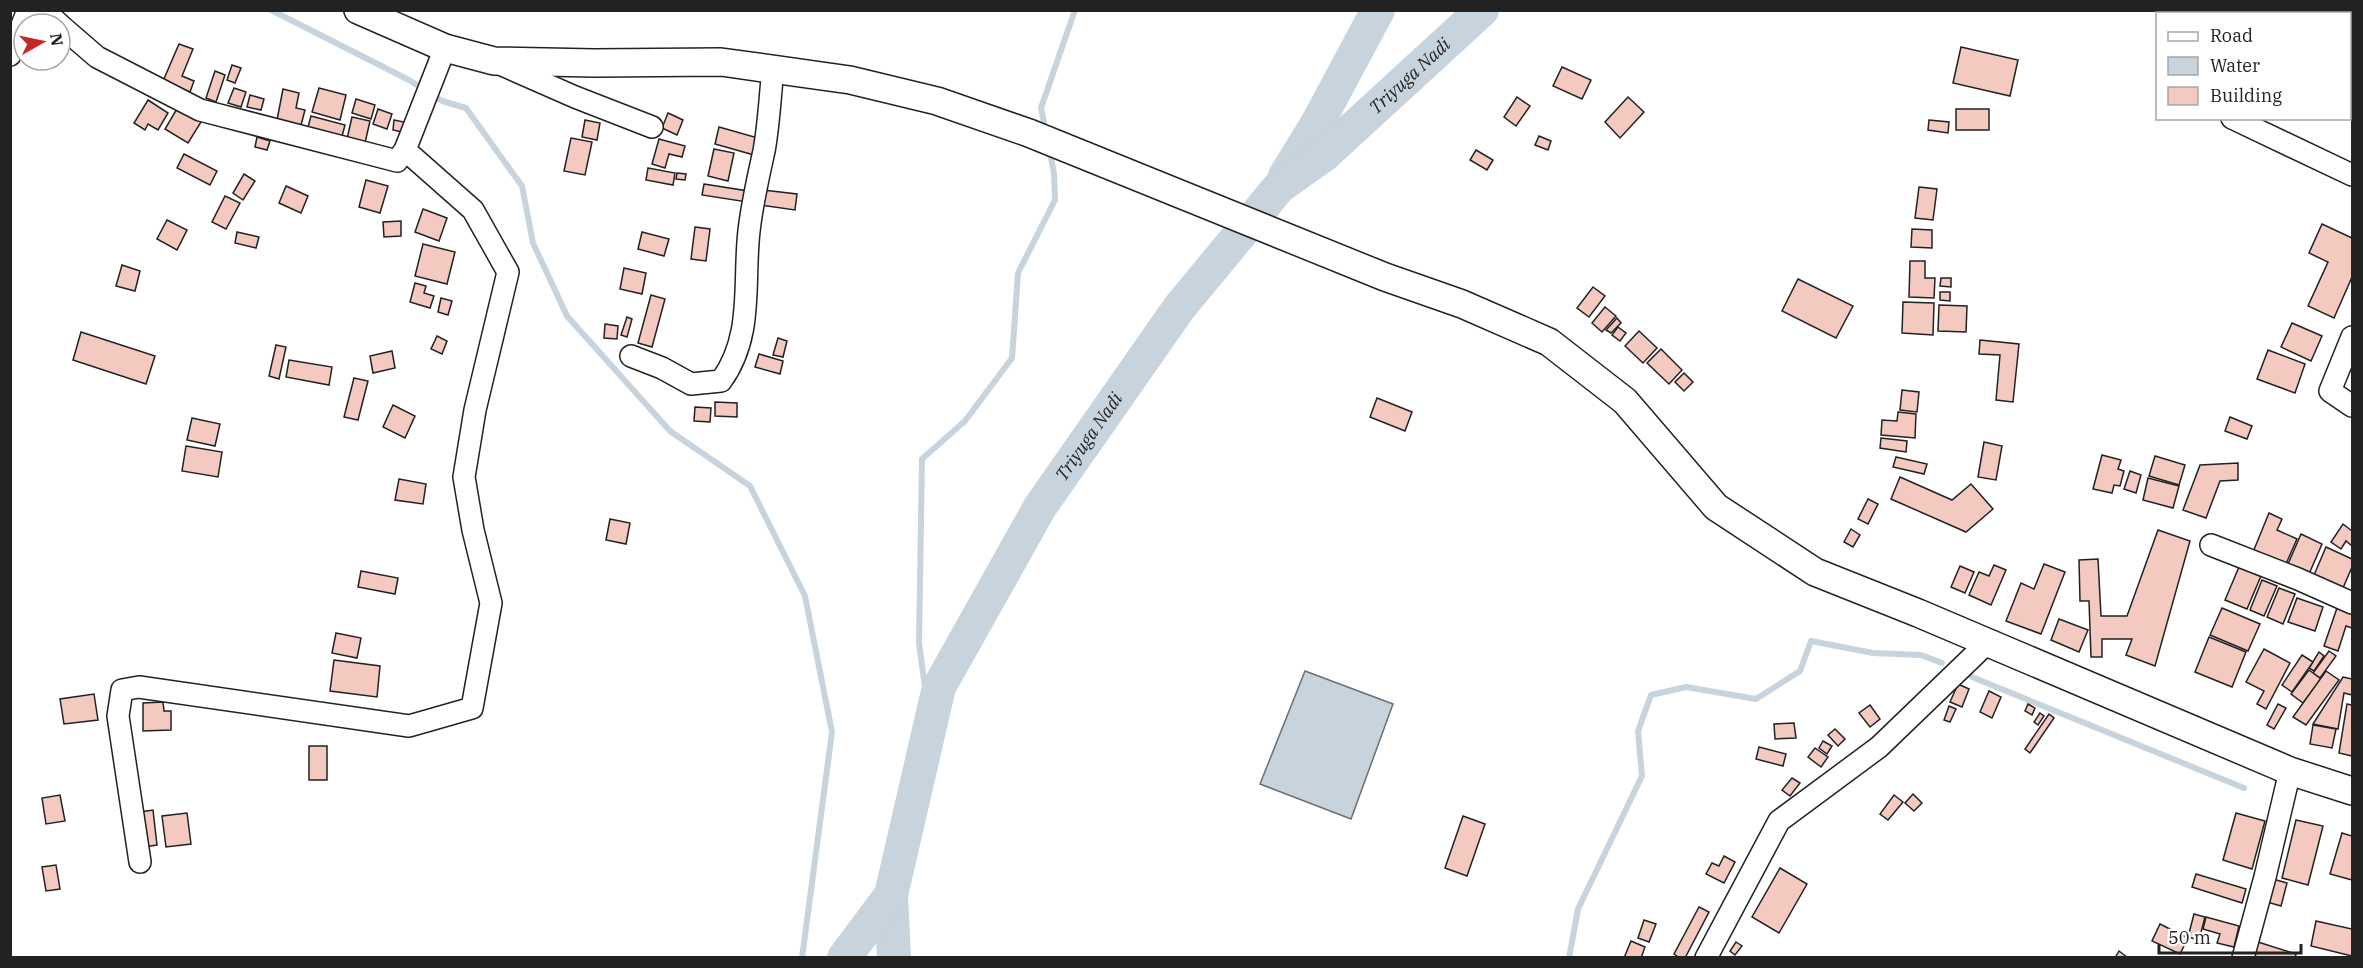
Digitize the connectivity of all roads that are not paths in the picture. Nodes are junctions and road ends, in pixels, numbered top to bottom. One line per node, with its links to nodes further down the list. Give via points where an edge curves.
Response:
1 (28, 10): 5 (street)
2 (358, 10): 4 (main road)
3 (72, 35): 10 (street, via 97,57 200,110 397,161)
4 (445, 48): 6 (main road); 10 (street)
5 (10, 54)
6 (494, 61): 7 (main road, via 721,62); 9 (street)
7 (773, 69): 13 (street, via 764,149 748,235 746,316 732,367 721,381 691,384); 17 (main road, via 850,80 937,102 1029,133 1549,342 1625,401 1716,507 1815,572)
8 (2236, 120): 11 (street)
9 (652, 127)
10 (405, 150): 20 (street, via 473,210 508,272 475,410 464,477 491,603 472,708 409,726 139,687 122,690 118,716)
11 (2352, 175)
12 (2352, 338): 14 (street, via 2330,391)
13 (632, 356)
14 (2352, 406)
15 (2211, 545): 16 (street)
16 (2352, 603)
17 (1986, 644): 18 (main road); 21 (street, via 1879,747 1779,821)
18 (2290, 771): 19 (main road); 22 (street)
19 (2352, 791)
20 (140, 862)
21 (1706, 957)
22 (2243, 957)

